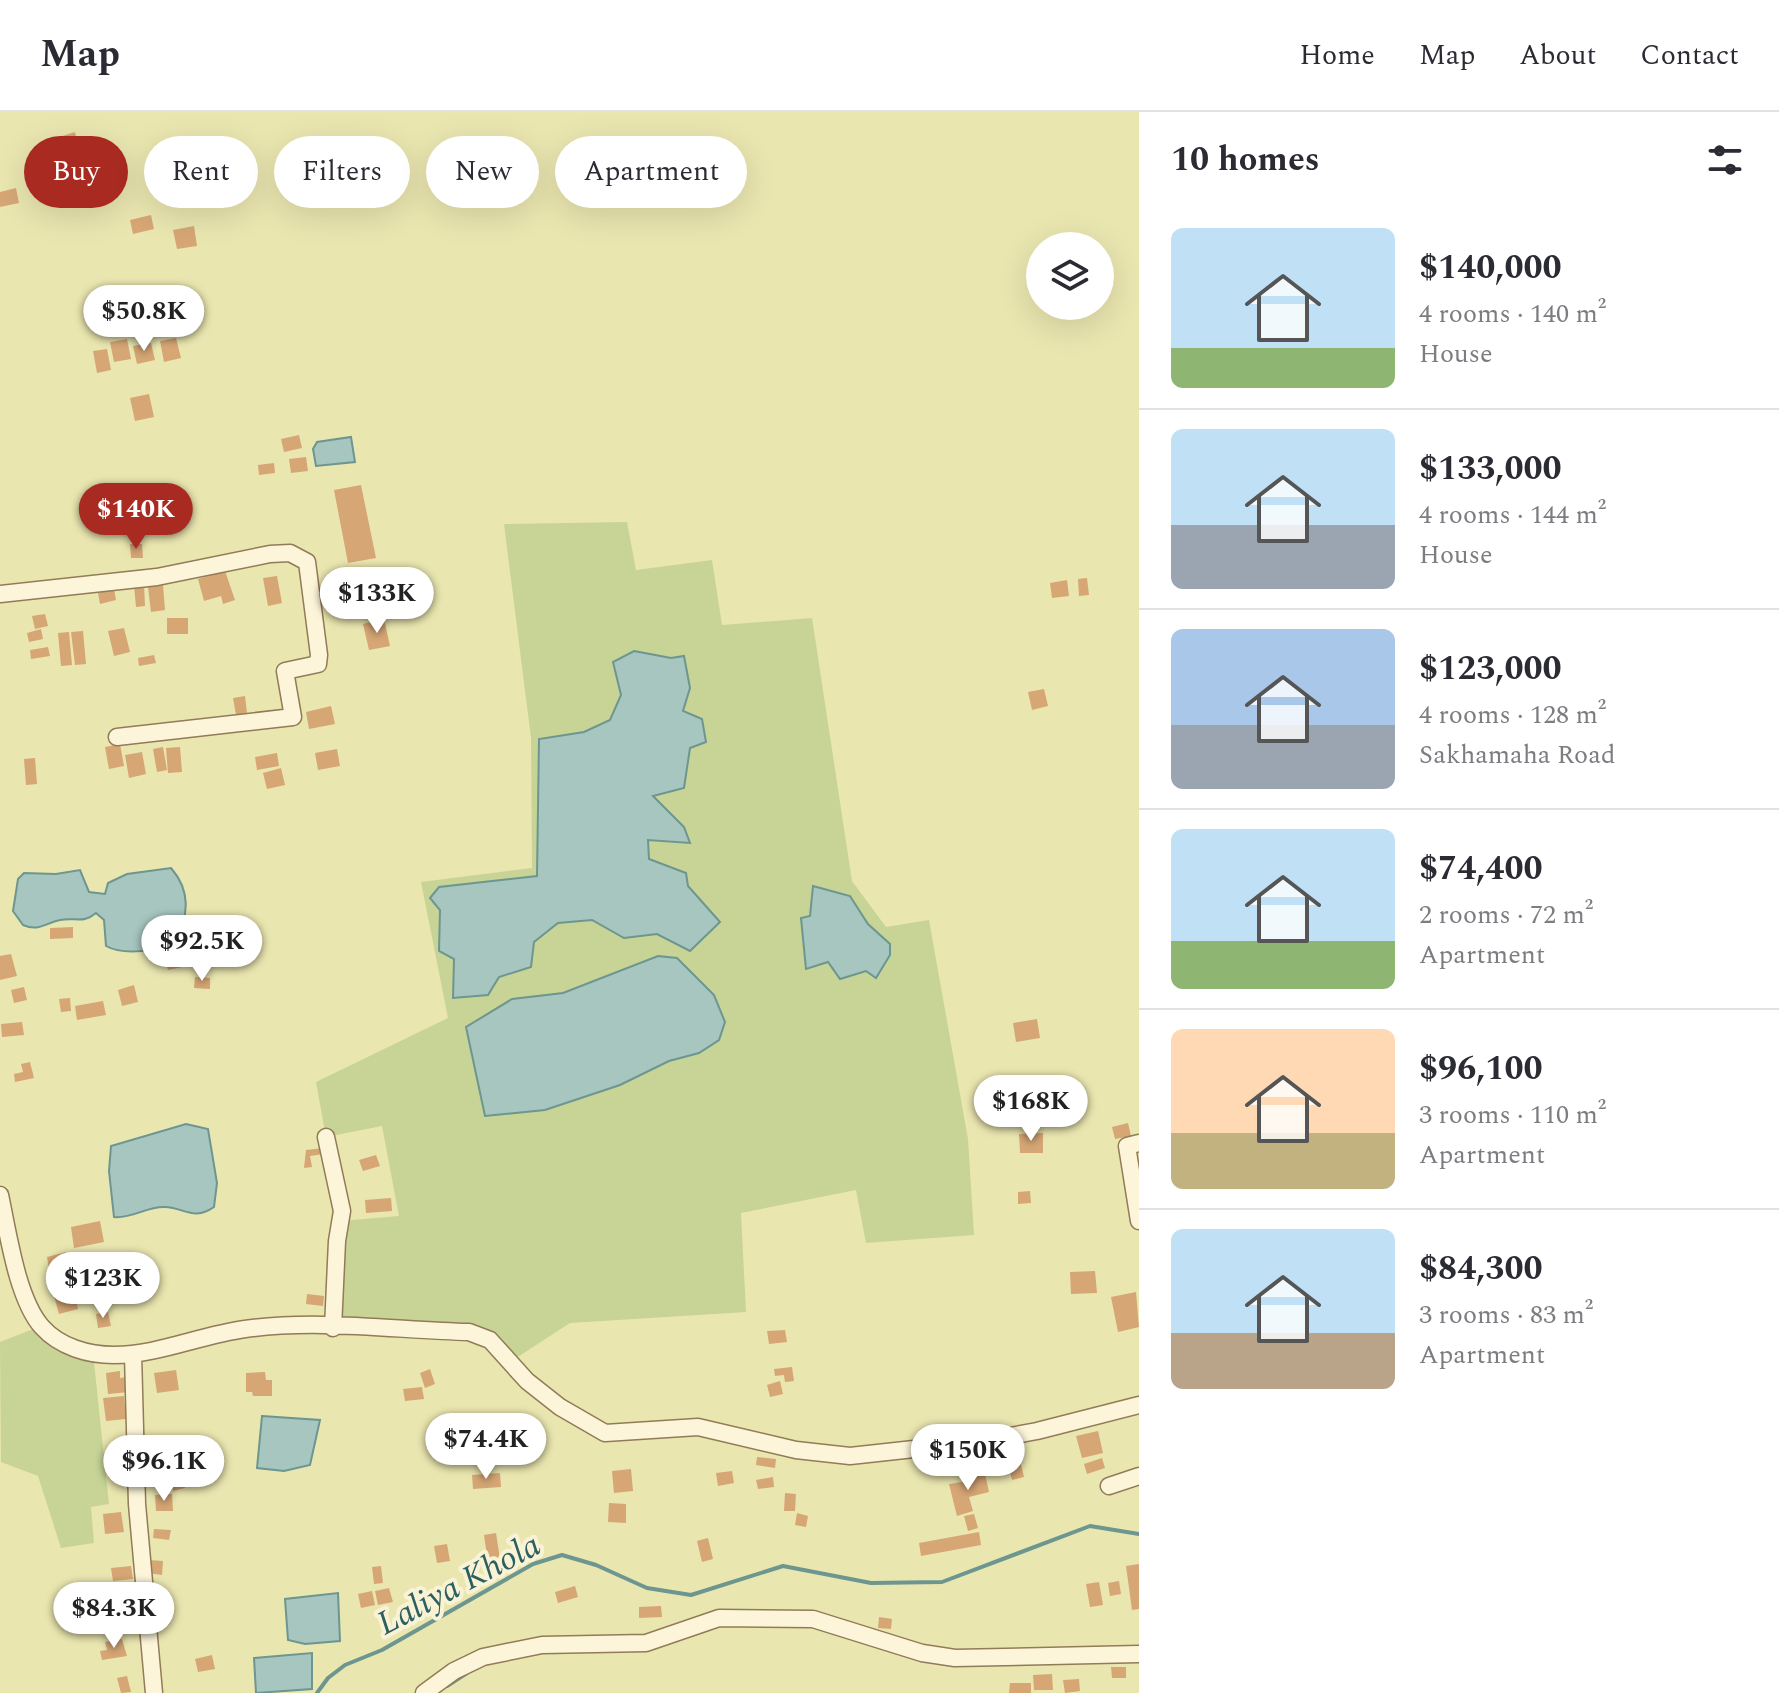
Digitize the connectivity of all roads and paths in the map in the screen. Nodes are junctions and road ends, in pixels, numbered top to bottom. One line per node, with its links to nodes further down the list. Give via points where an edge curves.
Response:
1 (0, 594): 2 (street, via 144,579 270,554 290,553 307,562 319,655 318,664 285,671 293,717)
2 (117, 737)
3 (326, 1137): 9 (street, via 342,1211)
4 (1139, 1143): 6 (street, via 1127,1146)
5 (0, 1195): 7 (street)
6 (1139, 1221)
7 (17, 1268): 8 (street); 10 (street, via 41,1326 57,1340 93,1353)
8 (0, 1272)
9 (333, 1328): 10 (street, via 246,1329); 11 (street, via 480,1336 560,1407 605,1433 698,1427 822,1455 978,1442)
10 (133, 1354): 15 (street, via 137,1504)
11 (1139, 1405)
12 (1139, 1476): 13 (street)
13 (1109, 1486)
14 (1139, 1654): 16 (street, via 955,1658 813,1619 719,1618 646,1643 542,1645 483,1657)
15 (154, 1693)
16 (424, 1693)

